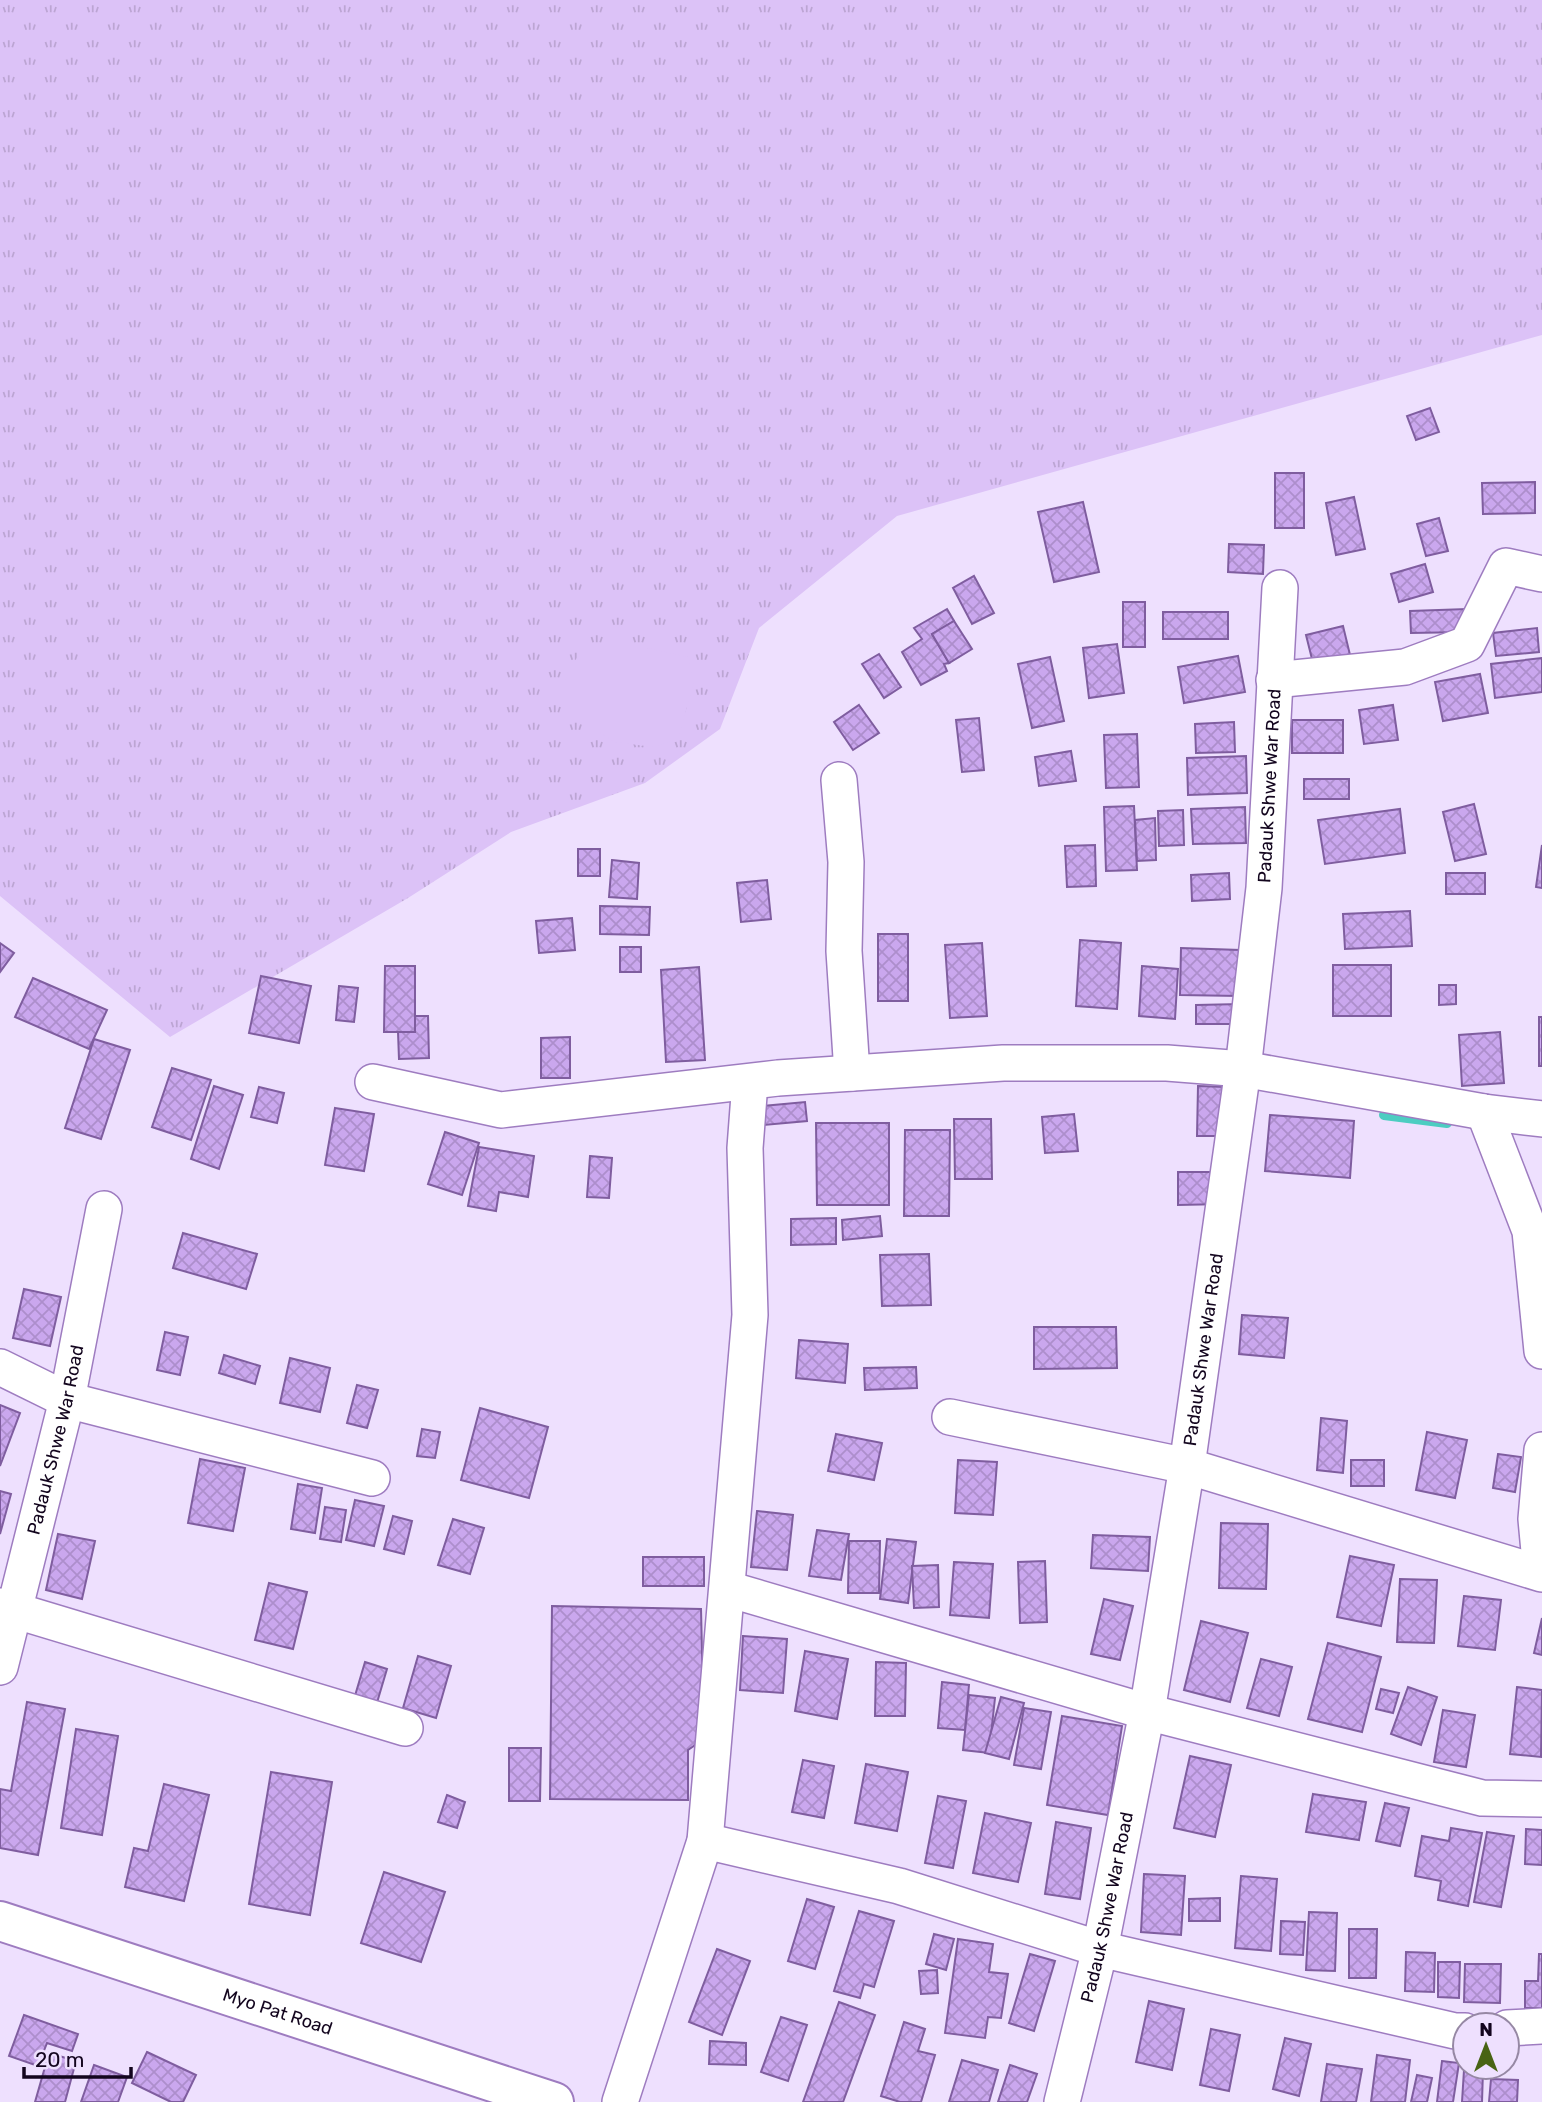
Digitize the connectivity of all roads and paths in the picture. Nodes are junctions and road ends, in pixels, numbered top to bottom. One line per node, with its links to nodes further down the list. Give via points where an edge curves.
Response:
1 (1542, 574): 3 (street, via 1506,566 1467,644 1405,667)
2 (1280, 588): 3 (street, Padauk Shwe War Road)
3 (1273, 680): 5 (street, Padauk Shwe War Road, via 1264,888)
4 (839, 780): 6 (street)
5 (1243, 1069): 6 (street, via 1167,1063 1003,1063); 9 (street); 17 (street, Padauk Shwe War Road)
6 (852, 1073): 8 (street)
7 (373, 1082): 8 (street, via 501,1110)
8 (750, 1082): 20 (street, via 745,1148 750,1315)
9 (1484, 1112): 10 (street); 12 (street, via 1530,1231)
10 (1542, 1119)
11 (104, 1209): 14 (street, Padauk Shwe War Road)
12 (1542, 1351)
13 (0, 1367): 14 (street)
14 (67, 1400): 18 (street); 21 (street, Padauk Shwe War Road)
15 (950, 1417): 17 (street)
16 (1542, 1450): 19 (street, via 1536,1519)
17 (1187, 1465): 19 (street); 23 (street, Padauk Shwe War Road)
18 (372, 1478)
19 (1541, 1573)
20 (727, 1589): 23 (street); 26 (street)
21 (7, 1608): 22 (street, Padauk Shwe War Road); 24 (street)
22 (0, 1667)
23 (1147, 1712): 25 (street, via 1482,1798); 28 (street, Padauk Shwe War Road)
24 (405, 1728)
25 (1542, 1799)
26 (705, 1841): 28 (street, via 899,1886); 33 (street)
27 (0, 1921): 32 (main road, Myo Pat Road)
28 (1100, 1949): 31 (street); 34 (street, Padauk Shwe War Road)
29 (1542, 2026): 30 (street)
30 (1521, 2027)
31 (1451, 2030)
32 (554, 2102)
33 (620, 2102)
34 (1062, 2102)

